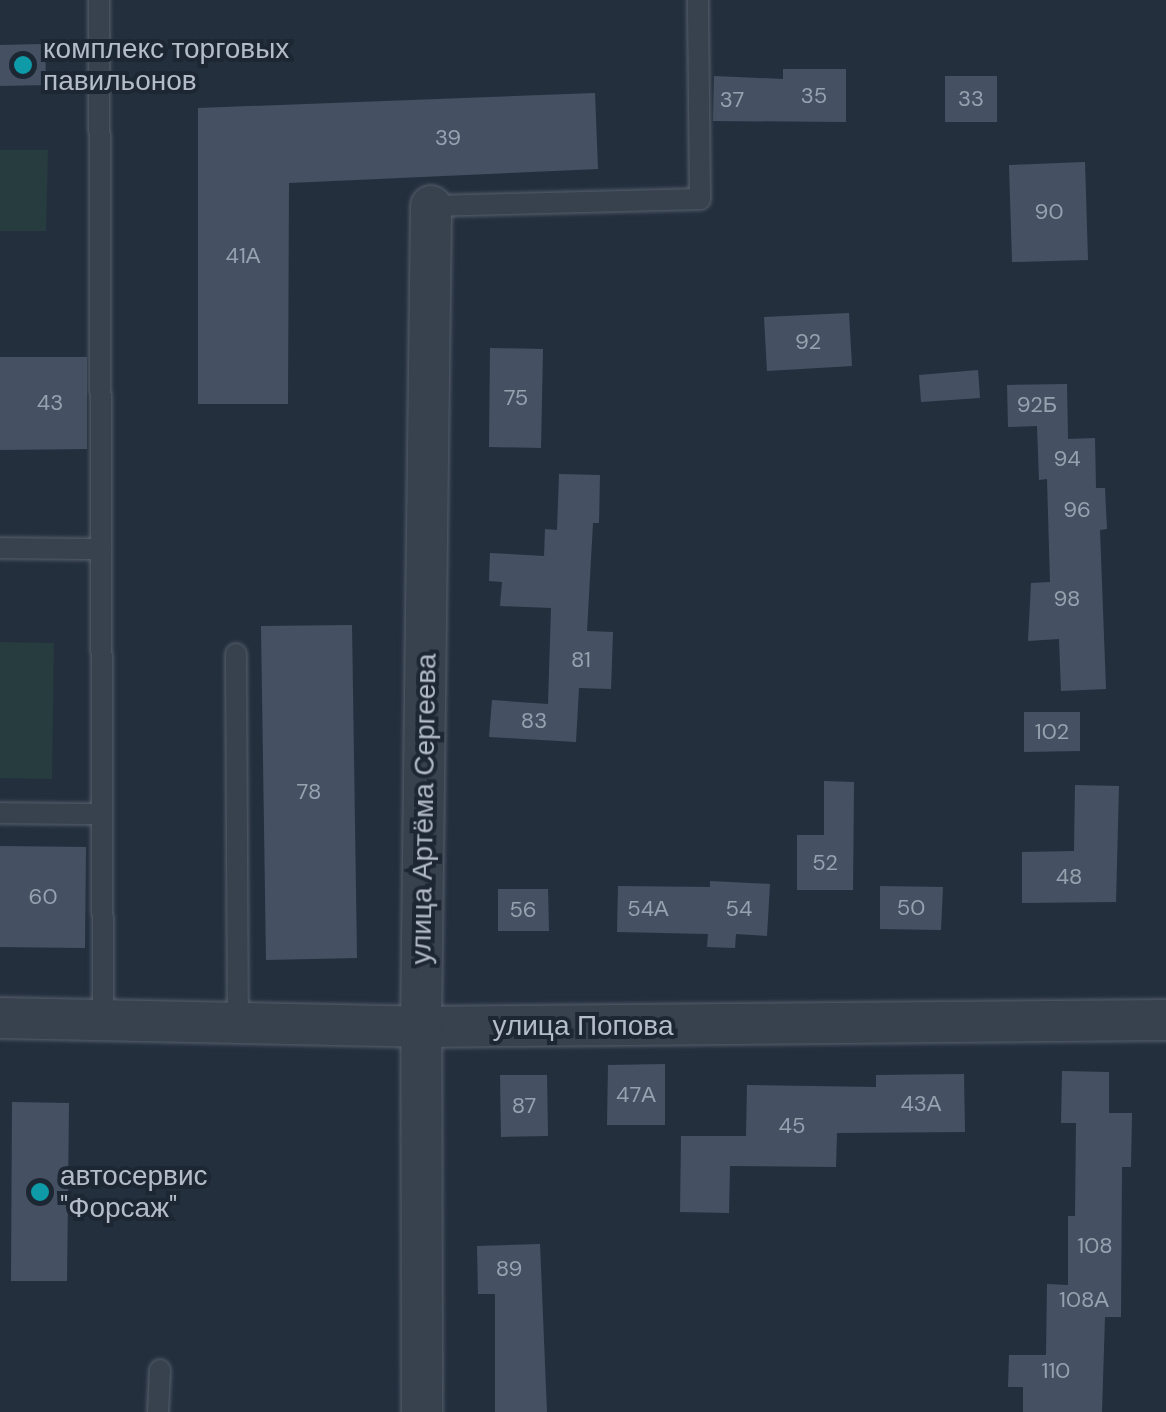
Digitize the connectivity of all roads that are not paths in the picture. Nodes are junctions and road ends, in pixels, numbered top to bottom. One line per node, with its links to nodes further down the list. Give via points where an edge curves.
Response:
1 (99, 0): 5 (lane)
2 (698, 0): 3 (lane, via 700,199)
3 (431, 206): 13 (street, улица Артёма Сергеева)
4 (0, 548): 5 (lane)
5 (101, 549): 8 (lane)
6 (236, 654): 12 (lane)
7 (0, 813): 8 (lane)
8 (102, 814): 10 (lane)
9 (0, 1018): 10 (street, улица Попова)
10 (103, 1020): 12 (street, улица Попова)
11 (1166, 1020): 13 (street, улица Попова)
12 (238, 1023): 13 (street, улица Попова)
13 (422, 1027): 16 (street, улица Артёма Сергеева)
14 (160, 1370): 15 (lane)
15 (158, 1412)
16 (422, 1412)

